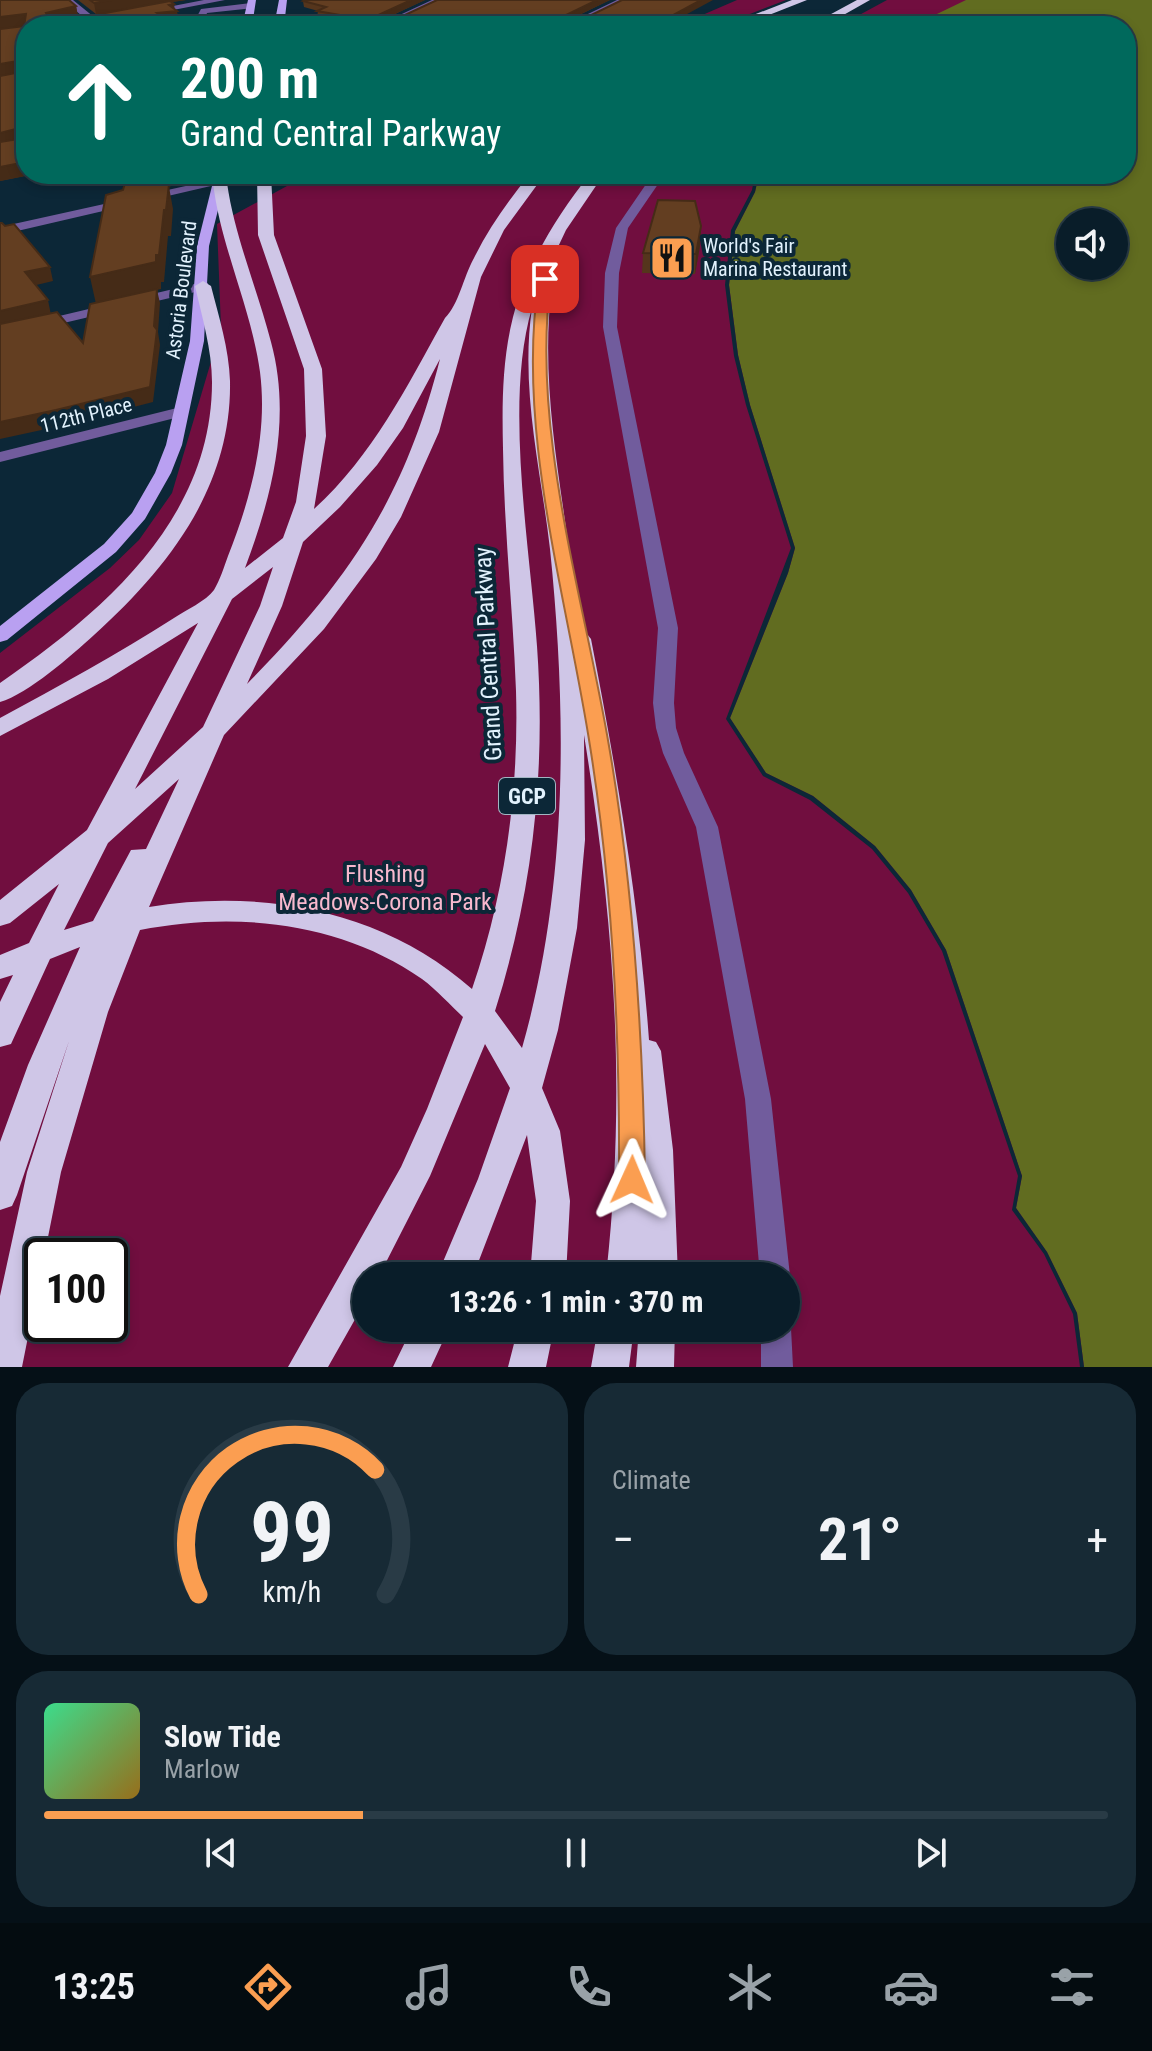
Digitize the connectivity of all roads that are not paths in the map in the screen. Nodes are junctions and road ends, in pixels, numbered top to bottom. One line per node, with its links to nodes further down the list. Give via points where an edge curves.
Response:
1 (67, 0): 10 (street)
2 (221, 0): 9 (street)
3 (440, 0): 12 (street)
4 (624, 0): 13 (street)
5 (802, 0): 14 (highway)
6 (817, 0): 15 (highway)
7 (865, 0): 16 (highway)
8 (252, 3): 11 (street)
9 (136, 13)
10 (87, 16)
11 (200, 16)
12 (404, 16)
13 (590, 16)
14 (758, 16)
15 (786, 16)
16 (834, 16)
17 (195, 184): 24 (street)
18 (218, 184): 25 (main road, Astoria Boulevard, via 205,235)
19 (221, 184): 38 (highway, via 226,226 264,346 272,400 262,481 219,602)
20 (264, 184): 37 (highway, via 266,235 313,369 316,436 306,502 271,606)
21 (531, 184): 26 (highway, via 495,234)
22 (589, 184): 30 (highway, Grand Central Parkway / GCP, via 548,265 538,323 540,389); 51 (highway, Grand Central Parkway / GCP, via 540,265 514,354 515,512 529,754 508,911 473,1032 432,1133 375,1250)
23 (652, 184): 44 (street, via 627,217 618,242 612,273 612,343 668,628 665,726 707,827 749,1045)
24 (0, 231)
25 (203, 286): 27 (street); 28 (main road, Astoria Boulevard); 32 (highway, via 222,390 212,457 200,490 172,537 120,597)
26 (467, 292): 33 (highway, via 389,433 339,496 268,559 150,643); 35 (highway, via 446,382 420,459 386,526 335,600 281,664 179,764)
27 (0, 334)
28 (181, 412): 29 (street, 112th Place); 31 (main road, Astoria Boulevard, via 163,473 126,532)
29 (0, 457)
30 (559, 535): 34 (highway, via 600,745); 40 (highway, Grand Central Parkway / GCP, via 572,798 564,921 532,1067)
31 (0, 636)
32 (0, 694)
33 (0, 728)
34 (618, 875): 42 (highway, via 633,1120); 43 (highway, via 653,1113)
35 (0, 915)
36 (0, 968): 41 (highway, via 89,933 194,912 235,910 336,925 424,966 490,1024 526,1078 553,1170)
37 (79, 1011): 39 (highway, via 17,1139); 50 (highway)
38 (0, 1035)
39 (0, 1195)
40 (461, 1262)
41 (550, 1262)
42 (626, 1262)
43 (660, 1262)
44 (774, 1262)
45 (424, 1342): 52 (highway)
46 (533, 1342): 53 (highway)
47 (614, 1342): 54 (highway)
48 (656, 1342): 55 (highway)
49 (776, 1342): 56 (street)
50 (3, 1367)
51 (307, 1367)
52 (412, 1367)
53 (527, 1367)
54 (610, 1367)
55 (655, 1367)
56 (777, 1367)

